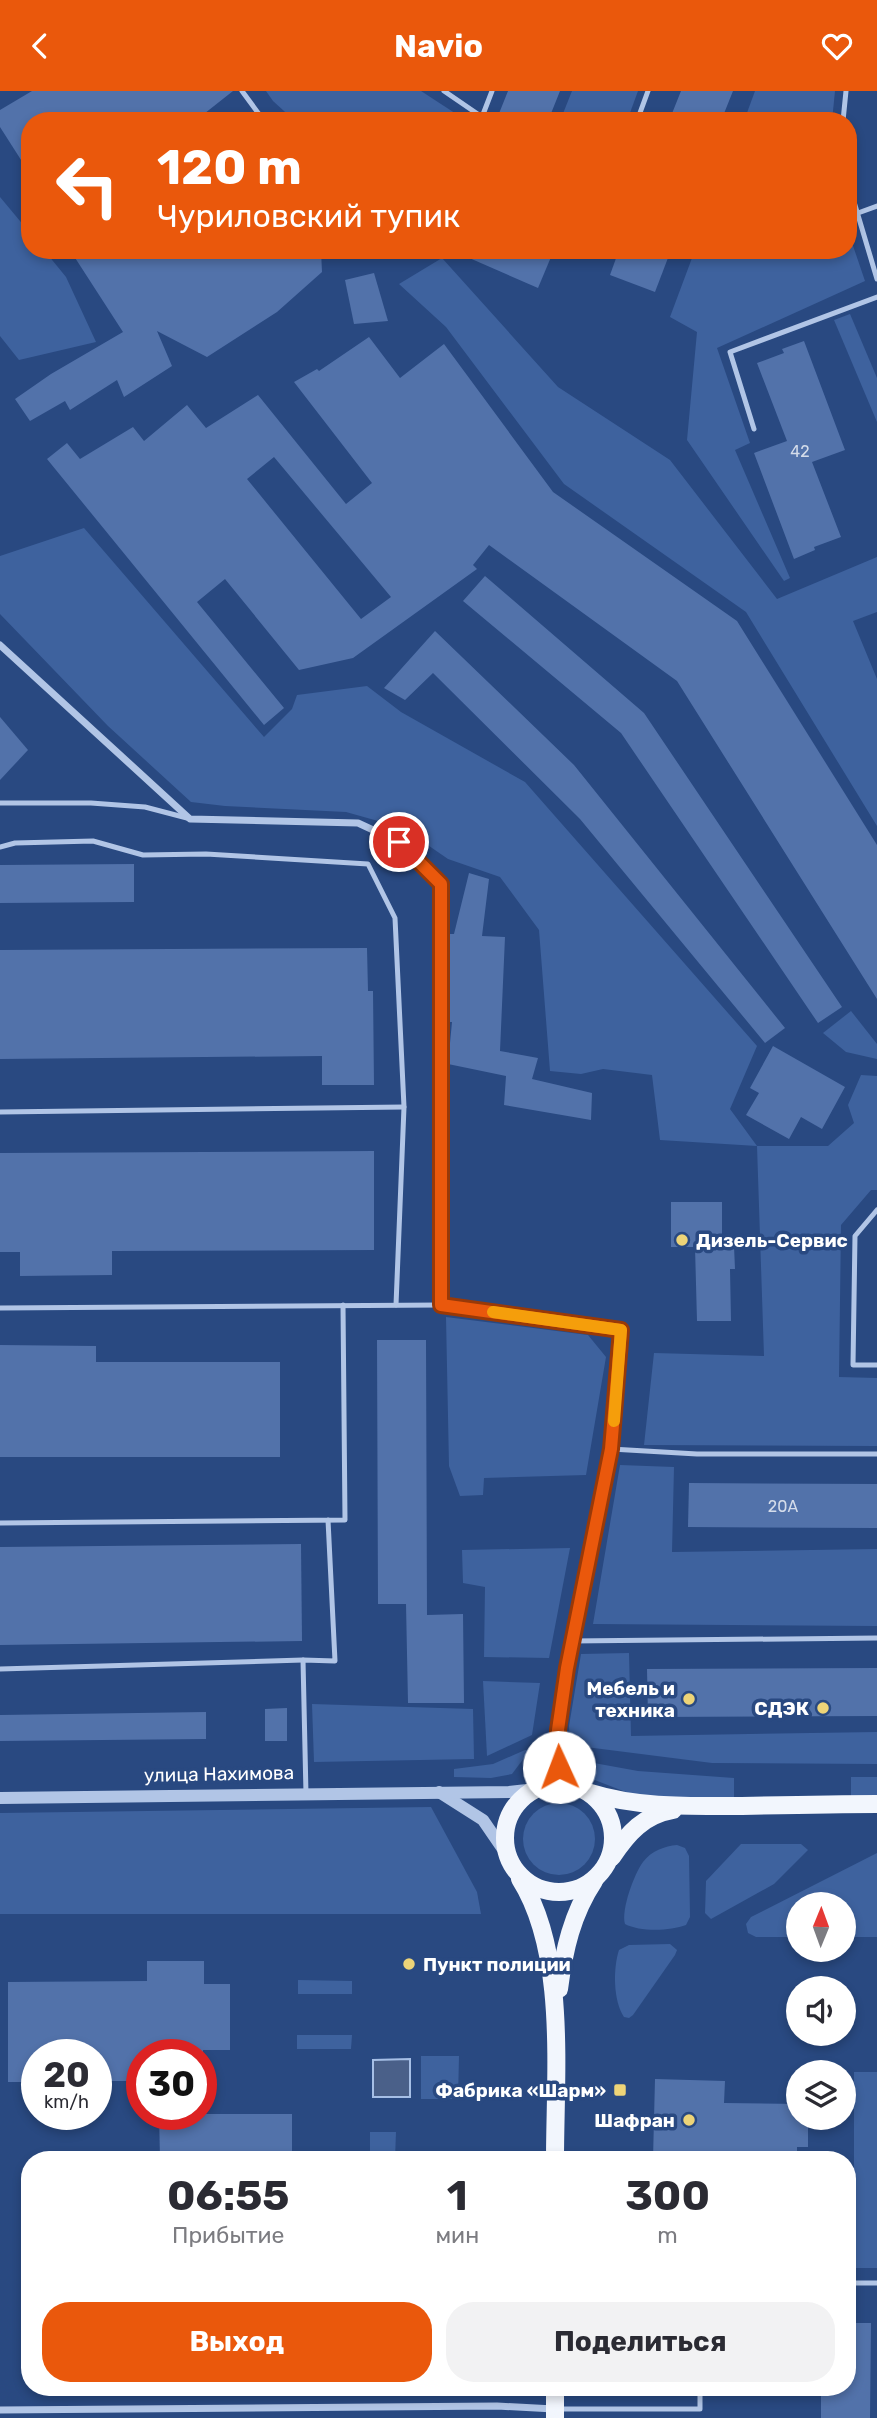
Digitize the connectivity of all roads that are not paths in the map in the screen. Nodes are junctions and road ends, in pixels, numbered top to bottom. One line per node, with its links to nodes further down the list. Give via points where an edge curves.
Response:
1 (242, 91): 6 (lane)
2 (444, 91): 7 (lane)
3 (492, 91): 8 (lane)
4 (648, 91): 9 (lane)
5 (846, 91): 10 (lane)
6 (257, 112)
7 (472, 112)
8 (484, 112)
9 (640, 112)
10 (844, 112)
11 (877, 206): 13 (lane)
12 (857, 210): 13 (lane)
13 (858, 213): 14 (lane)
14 (877, 279)
15 (877, 297): 16 (lane, via 730,352)
16 (754, 429)
17 (0, 645): 19 (street)
18 (0, 803): 19 (lane, via 145,807)
19 (190, 819): 26 (street, via 358,823 399,842 441,884)
20 (0, 848): 21 (lane, via 15,843 93,841 144,855 368,864 395,918)
21 (404, 1107): 22 (lane); 25 (lane)
22 (0, 1112)
23 (877, 1210): 28 (lane, via 855,1236 853,1365)
24 (343, 1305): 25 (lane); 27 (lane); 31 (lane, via 345,1520)
25 (396, 1305): 26 (lane)
26 (441, 1305): 29 (street, via 621,1330)
27 (0, 1308)
28 (877, 1365)
29 (611, 1449): 30 (lane); 34 (street)
30 (877, 1454)
31 (328, 1520): 32 (lane); 35 (lane, via 335,1661)
32 (0, 1523)
33 (877, 1638): 34 (lane)
34 (572, 1641): 37 (street, via 558,1730)
35 (303, 1660): 36 (lane); 41 (lane)
36 (0, 1669)
37 (561, 1784): 38 (main road); 39 (main road)
38 (536, 1789): 40 (street, улица Нахимова); 45 (main road, via 514,1808 506,1828)
39 (583, 1790): 44 (main road, via 638,1803); 46 (main road, via 605,1810 612,1830 612,1851)
40 (439, 1792): 41 (street, улица Нахимова); 45 (street, via 483,1820)
41 (306, 1794): 42 (street, улица Нахимова)
42 (0, 1798)
43 (877, 1804): 44 (main road)
44 (715, 1806): 46 (main road, via 668,1811 638,1824)
45 (511, 1862): 46 (main road, via 529,1883 548,1891 569,1892 588,1884); 47 (main road, via 542,1922)
46 (603, 1869): 47 (main road, via 571,1925)
47 (554, 2017): 48 (main road)
48 (555, 2151)
49 (856, 2283): 50 (lane)
50 (877, 2283)
51 (700, 2396): 53 (lane, via 700,2409)
52 (0, 2410): 53 (street, via 471,2406)
53 (555, 2413)

